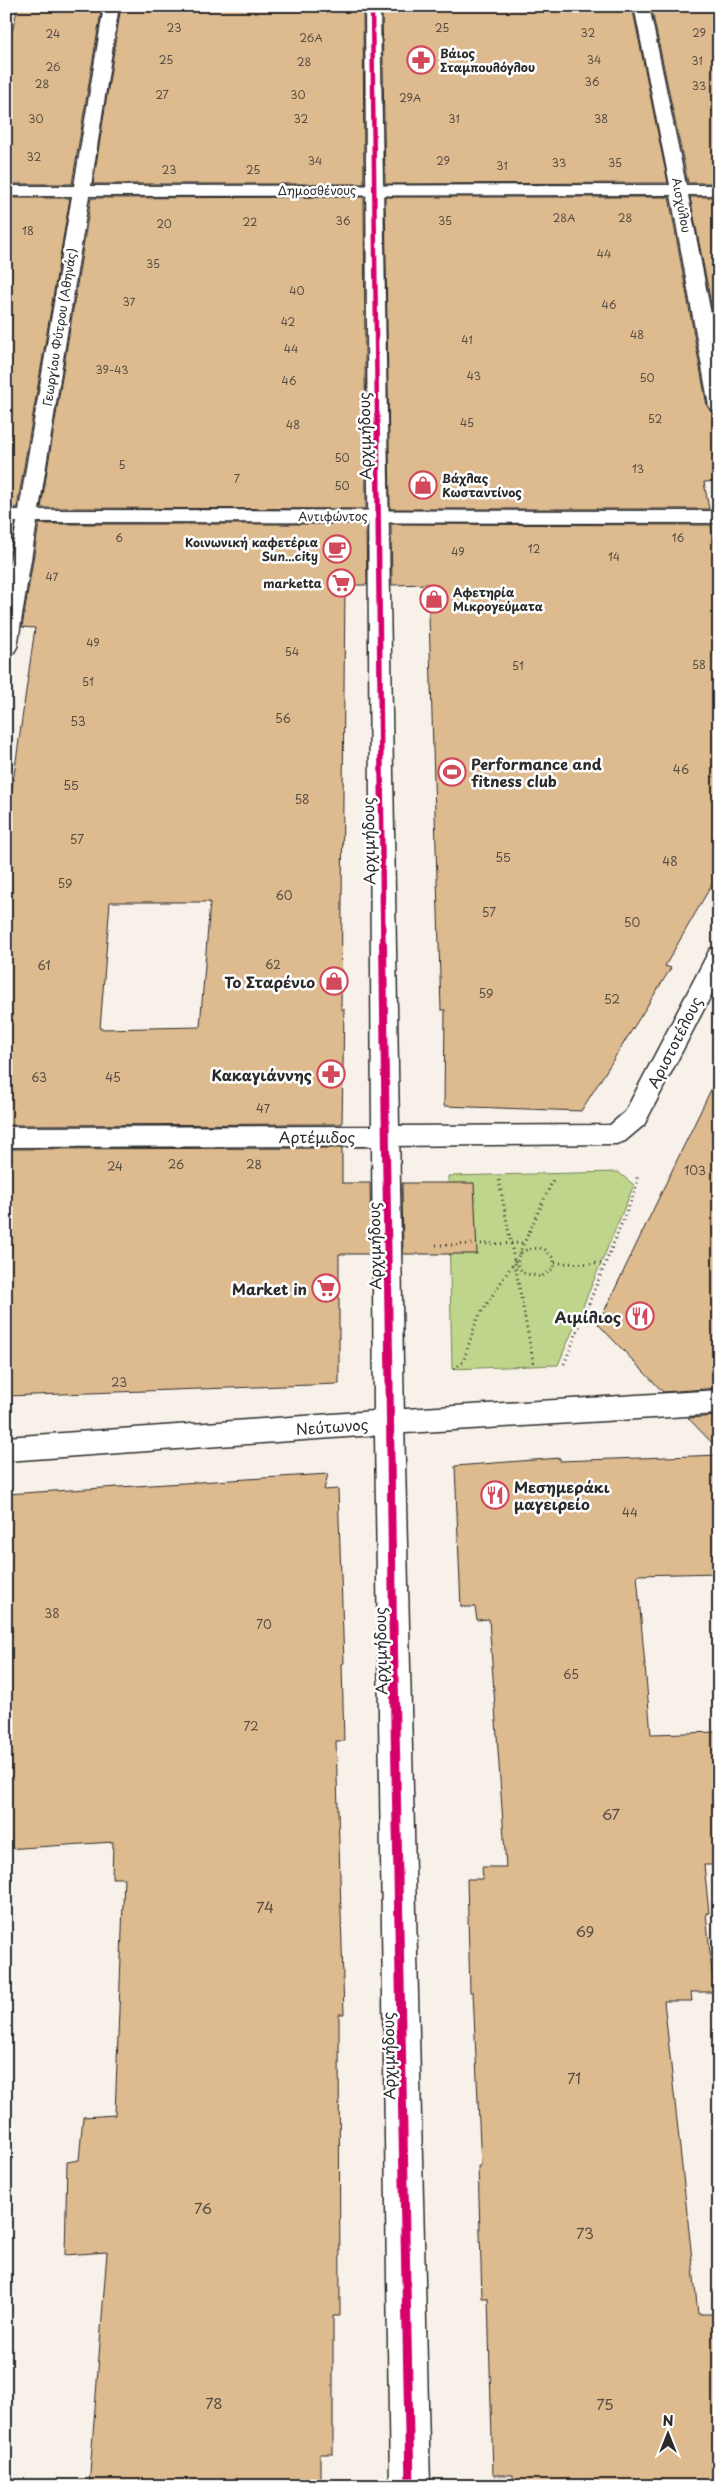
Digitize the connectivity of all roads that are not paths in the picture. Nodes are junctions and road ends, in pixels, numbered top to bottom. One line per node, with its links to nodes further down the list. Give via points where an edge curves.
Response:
1 (112, 6): 8 (street, Γεωργίου Φύτρου (Αθηνάς))
2 (372, 6): 4 (street, Αρχιμήδους)
3 (641, 6): 5 (street, Αισχύλου)
4 (374, 190): 5 (street, Δημοσθένους); 8 (street, Δημοσθένους); 12 (street, Αρχιμήδους)
5 (680, 190): 6 (street, Δημοσθένους); 9 (street, Αισχύλου)
6 (719, 190)
7 (6, 191): 8 (street, Δημοσθένους)
8 (82, 191): 11 (street, Γεωργίου Φύτρου (Αθηνάς))
9 (719, 406)
10 (6, 516): 11 (street, Αντιφώντος)
11 (28, 516): 12 (street, Αντιφώντος); 14 (street, Γεωργίου Φύτρου (Αθηνάς))
12 (378, 516): 13 (street, Αντιφώντος); 17 (street, Αρχιμήδους)
13 (719, 517)
14 (6, 647)
15 (719, 955): 16 (street, Αριστοτέλους, via 635,1118)
16 (625, 1127): 17 (street, Αρτέμιδος, via 616,1134)
17 (386, 1136): 18 (street, Αρτέμιδος); 20 (street, Αρχιμήδους)
18 (6, 1137)
19 (719, 1402): 20 (street, Νεύτωνος)
20 (389, 1422): 21 (street, Νεύτωνος); 22 (street, Αρχιμήδους)
21 (6, 1449)
22 (410, 2486)

